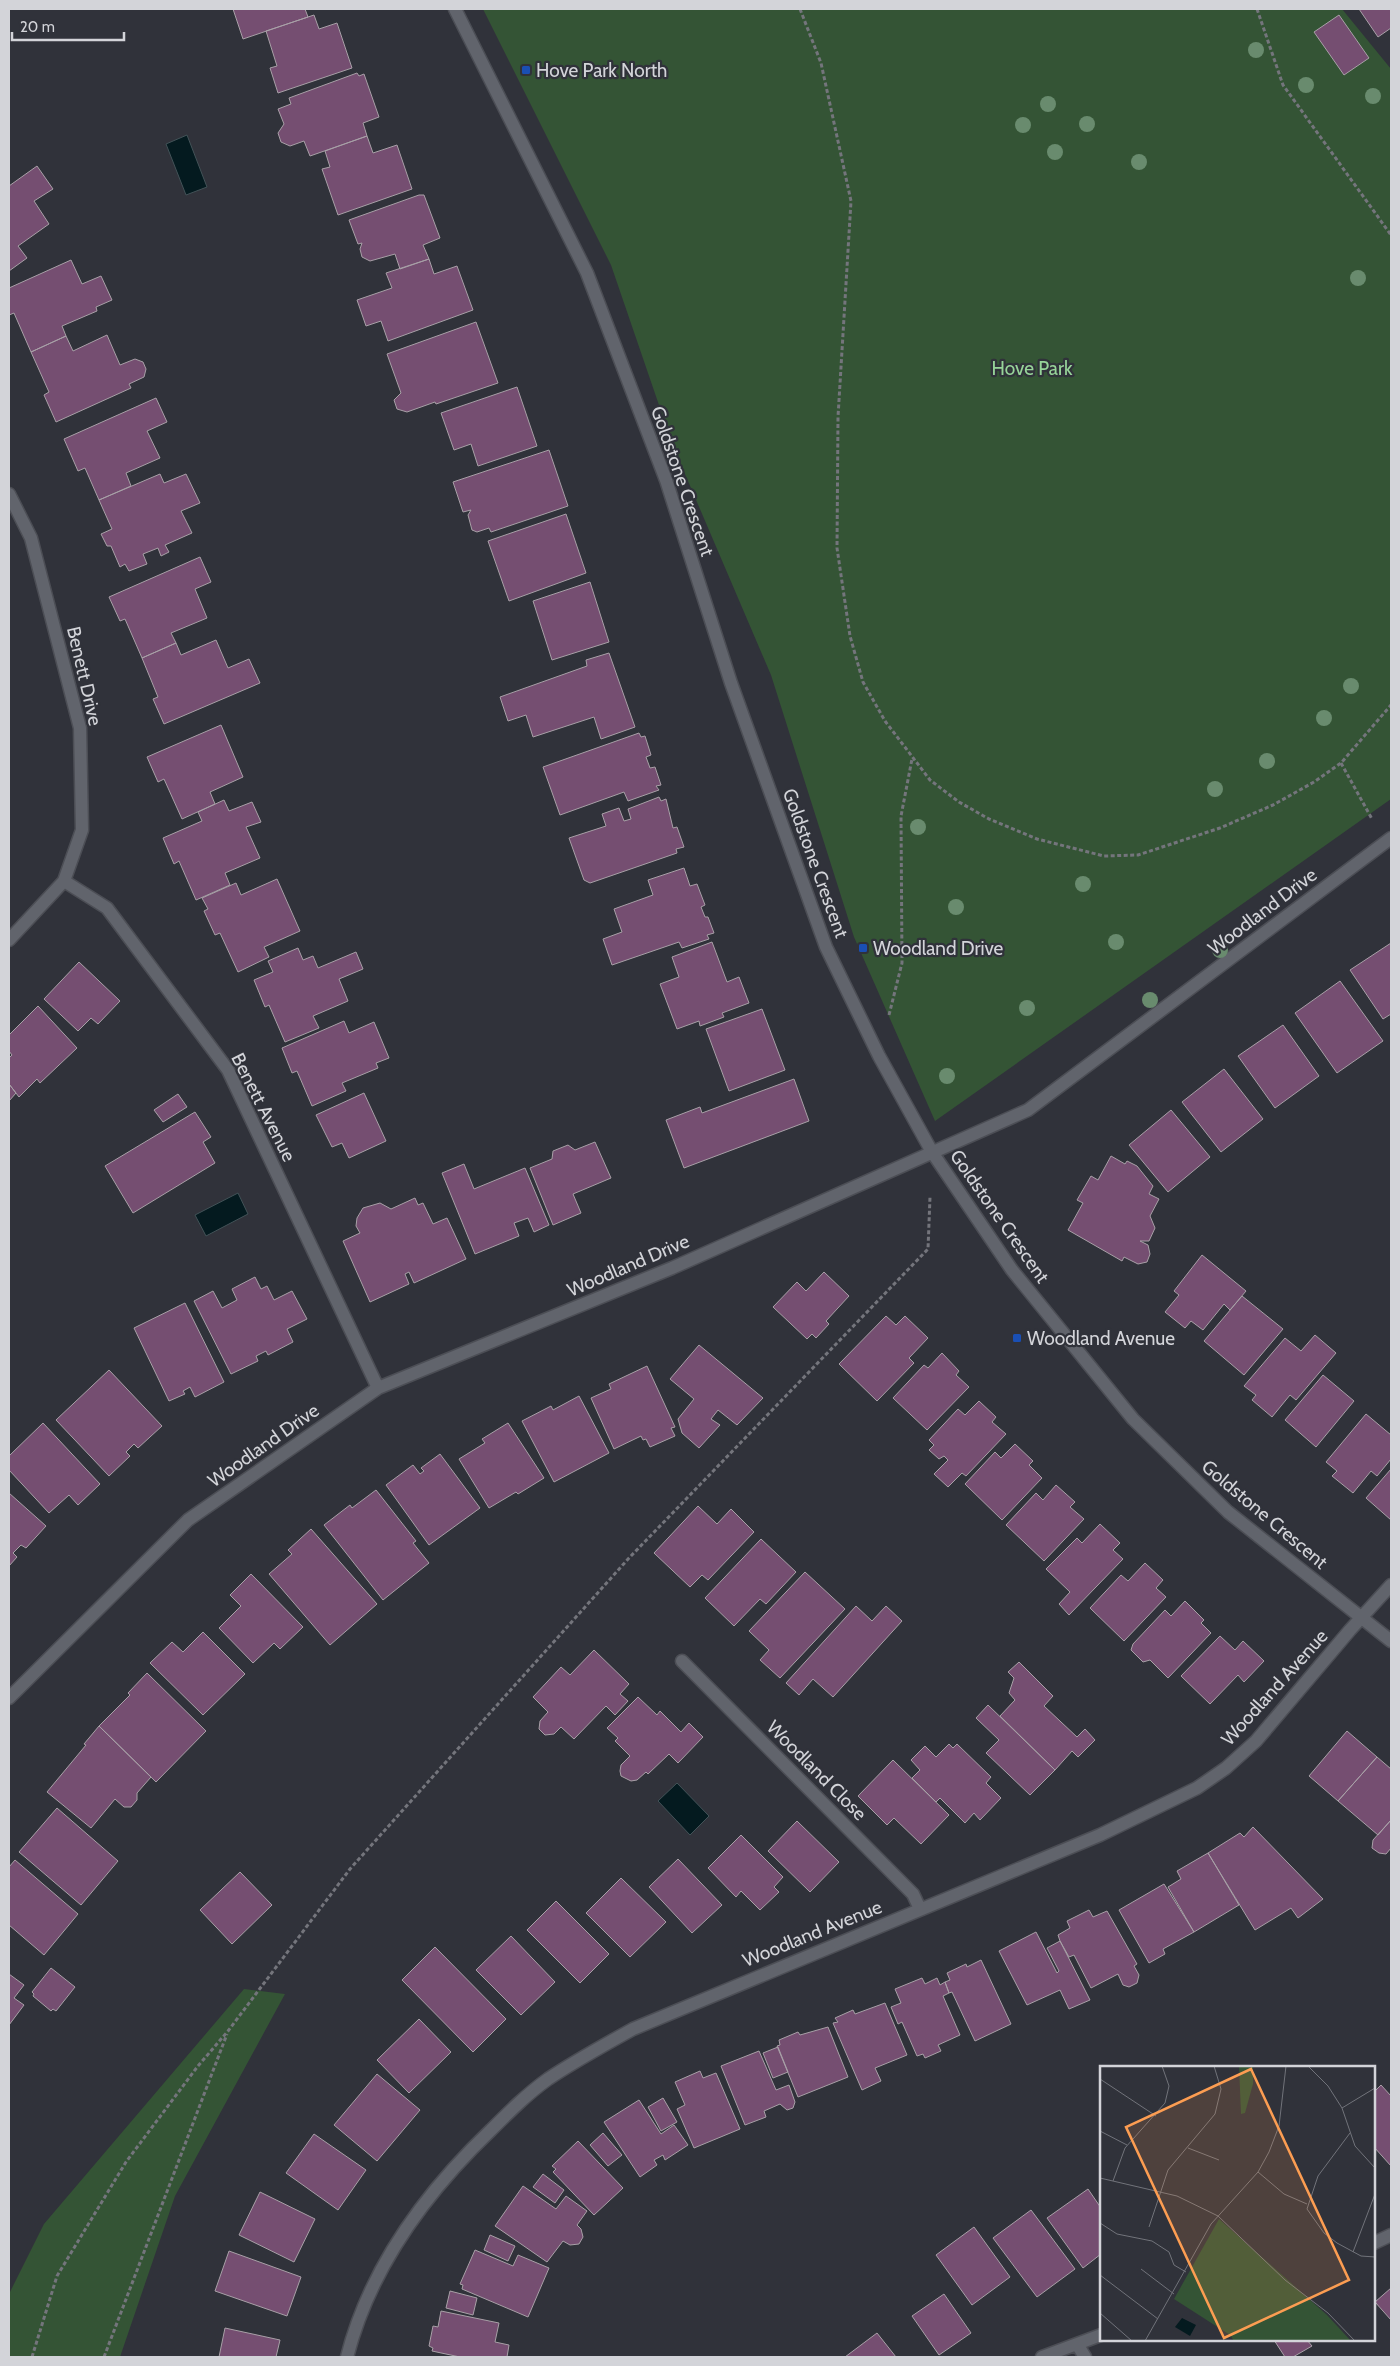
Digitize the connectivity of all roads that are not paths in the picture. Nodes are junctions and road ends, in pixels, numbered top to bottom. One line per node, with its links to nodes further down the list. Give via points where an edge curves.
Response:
1 (455, 9): 6 (street, Goldstone Crescent, via 587,273 666,480 731,683 826,947 879,1056)
2 (9, 494): 4 (street, Benett Drive, via 32,538 80,728 82,830)
3 (1388, 840): 6 (street, Woodland Drive, via 1028,1110)
4 (64, 881): 5 (street, Benett Drive); 7 (street, Benett Avenue, via 107,908 228,1070)
5 (9, 940)
6 (932, 1152): 7 (street, Woodland Drive, via 672,1268); 9 (street, Goldstone Crescent, via 1012,1270 1133,1419 1228,1512)
7 (378, 1388): 12 (street, Woodland Drive, via 188,1520)
8 (1391, 1586): 9 (street, Woodland Avenue)
9 (1362, 1618): 10 (street, Goldstone Crescent); 13 (street, Woodland Avenue, via 1256,1742 1197,1788 1100,1835)
10 (1391, 1641)
11 (682, 1661): 13 (street, Woodland Close, via 913,1894)
12 (9, 1698)
13 (920, 1909): 18 (street, Woodland Avenue, via 632,2029 546,2081 467,2153 415,2214 377,2277)
14 (1391, 2235): 15 (street)
15 (1375, 2243)
16 (1100, 2335): 17 (street)
17 (1077, 2344): 19 (street); 20 (street)
18 (347, 2357)
19 (1042, 2357)
20 (1085, 2357)

